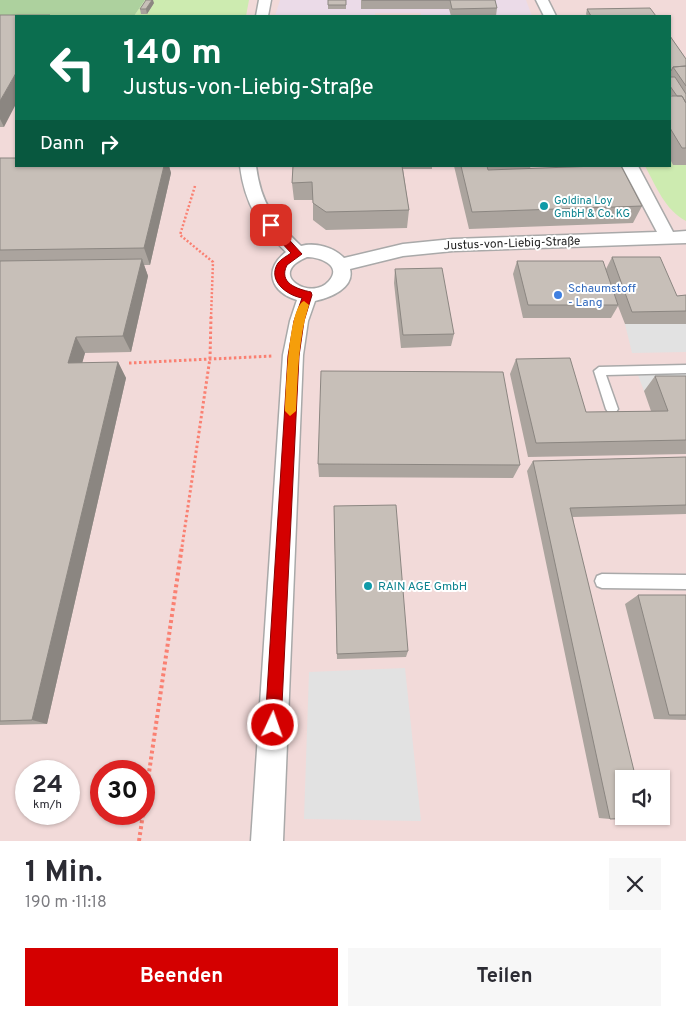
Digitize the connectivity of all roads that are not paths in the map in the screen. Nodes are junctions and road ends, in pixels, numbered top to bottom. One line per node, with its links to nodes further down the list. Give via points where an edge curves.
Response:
1 (265, 0): 3 (street)
2 (542, 0): 4 (street)
3 (262, 15)
4 (550, 15)
5 (248, 167): 9 (street, via 251,194 260,213)
6 (631, 167): 8 (street)
7 (686, 237): 8 (street, Justus-von-Liebig-Straße)
8 (668, 238): 10 (street, Justus-von-Liebig-Straße, via 453,245 403,250)
9 (297, 254): 10 (street, via 322,252); 11 (street, via 283,263 280,277 289,290)
10 (340, 265): 11 (street, via 342,272 336,286)
11 (308, 295): 16 (street, via 299,321 293,356)
12 (686, 369): 13 (lane, via 599,371)
13 (612, 409)
14 (602, 582): 15 (lane)
15 (686, 582)
16 (267, 841)

